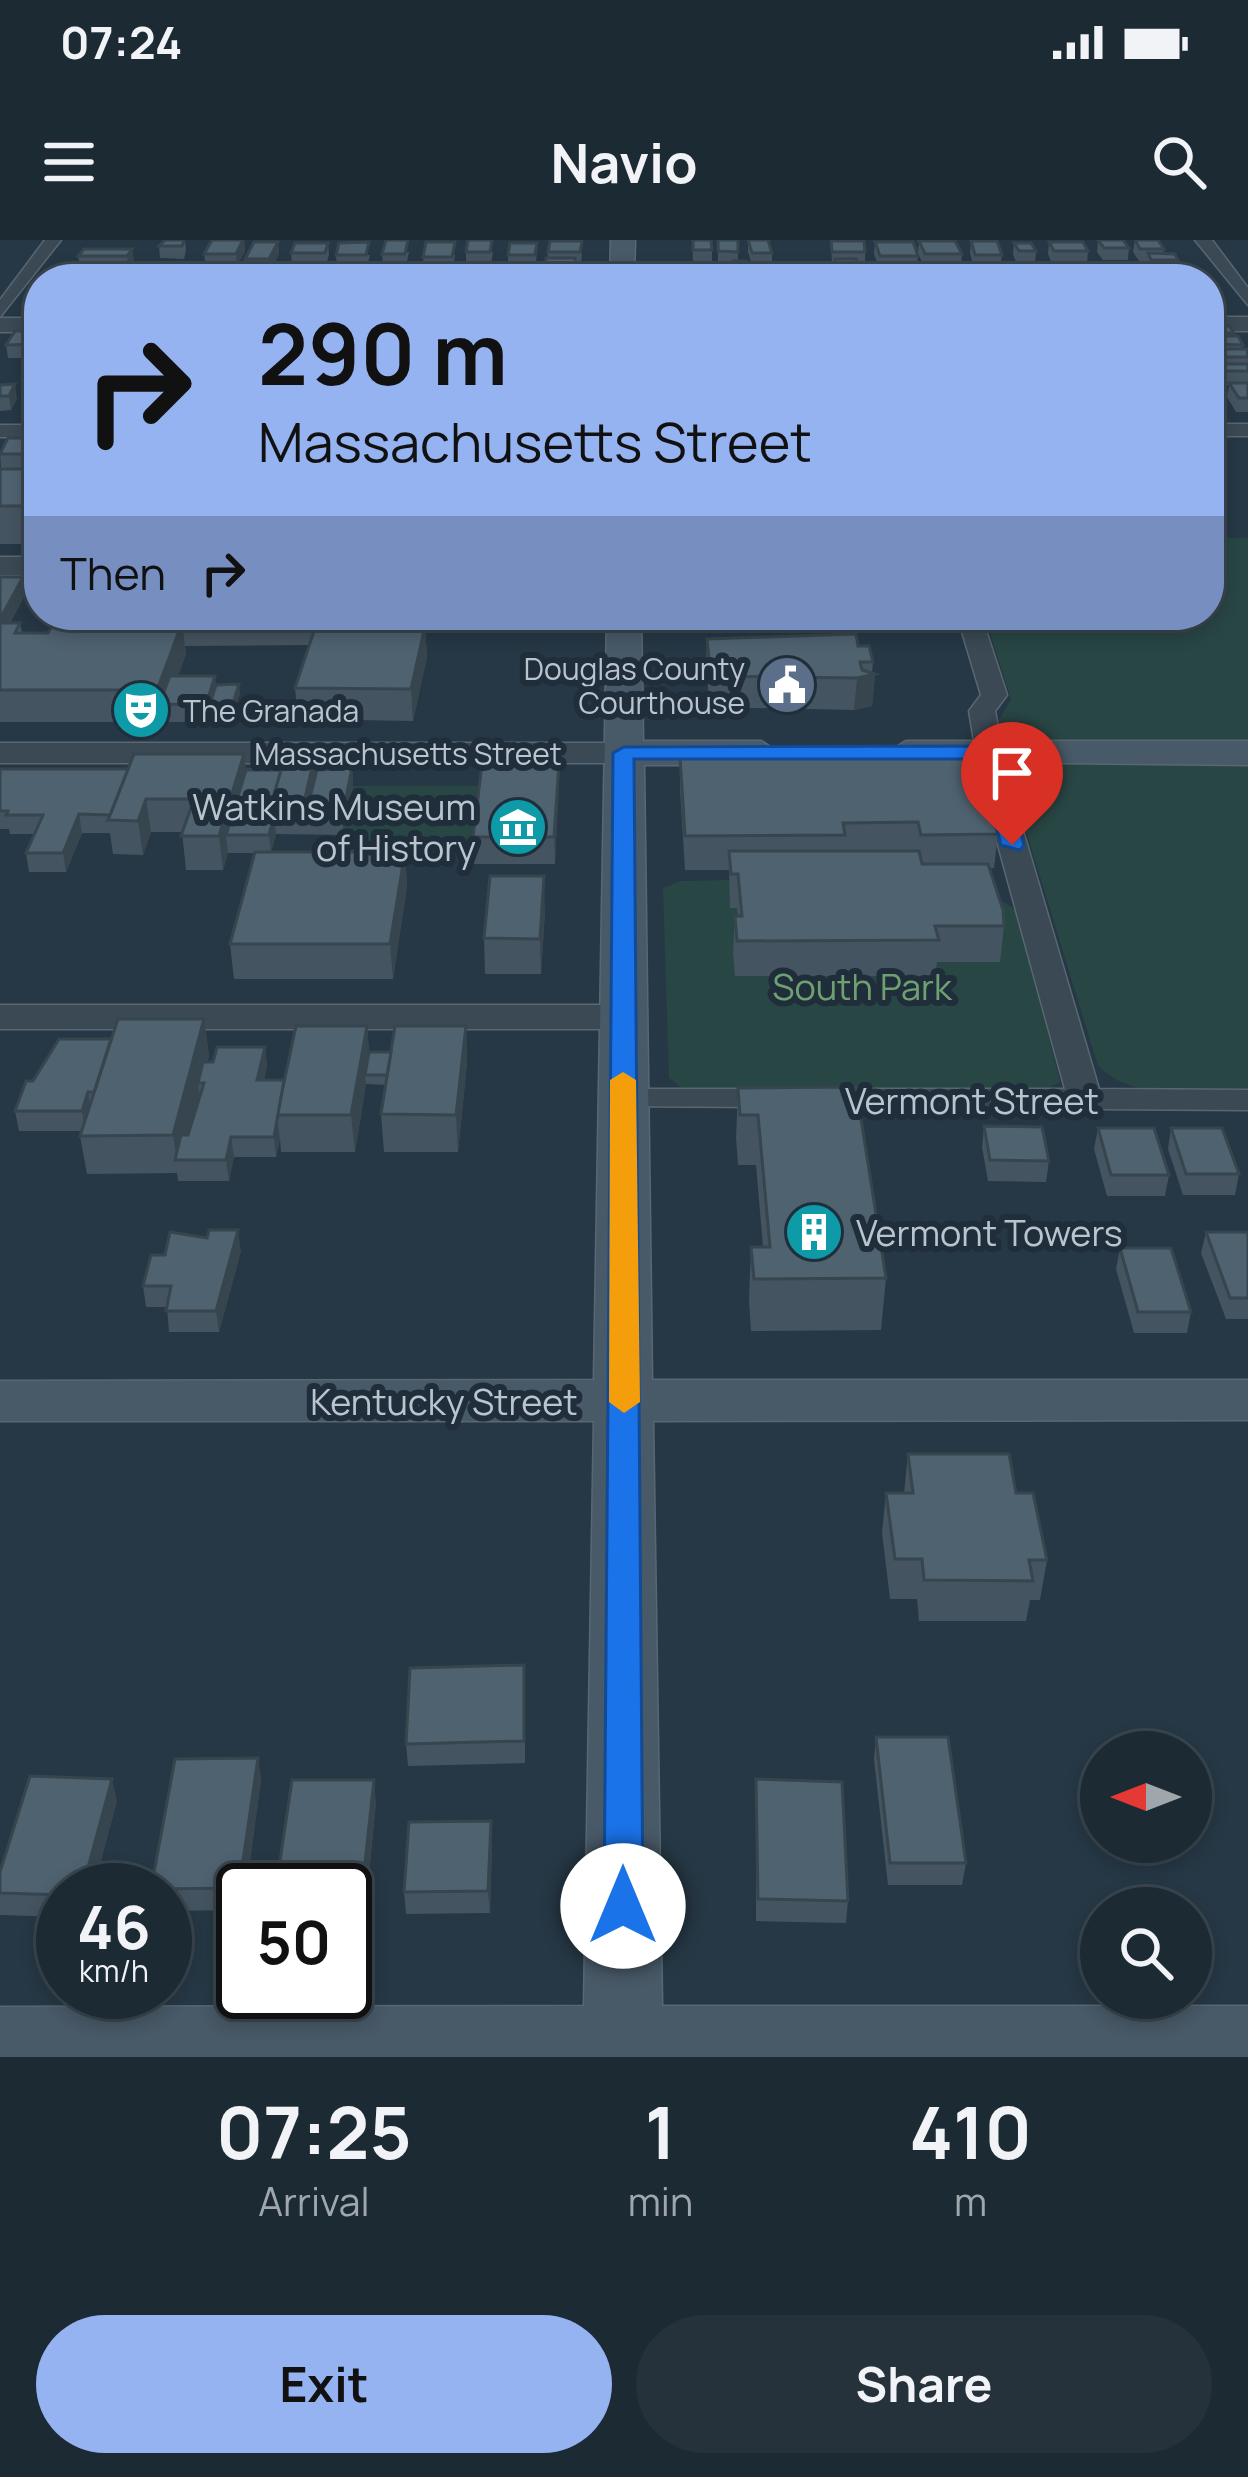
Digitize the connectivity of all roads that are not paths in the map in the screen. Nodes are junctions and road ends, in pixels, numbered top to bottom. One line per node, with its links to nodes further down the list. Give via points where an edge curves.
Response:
1 (1224, 268): 3 (street)
2 (24, 279): 4 (street)
3 (1248, 300)
4 (0, 312)
5 (624, 630): 8 (main road)
6 (974, 630): 11 (street, via 994,695 982,711)
7 (0, 753): 8 (street, Massachusetts Street)
8 (624, 753): 9 (main road, Massachusetts Street); 14 (main road)
9 (807, 753)
10 (875, 753): 11 (main road)
11 (988, 753): 12 (main road); 16 (street)
12 (1248, 753)
13 (0, 1017): 14 (street)
14 (624, 1018): 15 (main road)
15 (623, 1100): 16 (street, Vermont Street); 19 (main road)
16 (1085, 1100): 17 (street, Vermont Street)
17 (1248, 1100)
18 (1248, 1400): 19 (main road, Kentucky Street)
19 (624, 1401): 20 (main road, Kentucky Street); 23 (main road)
20 (0, 1402)
21 (1248, 2042): 23 (main road)
22 (0, 2043): 23 (main road)
23 (623, 2050)

